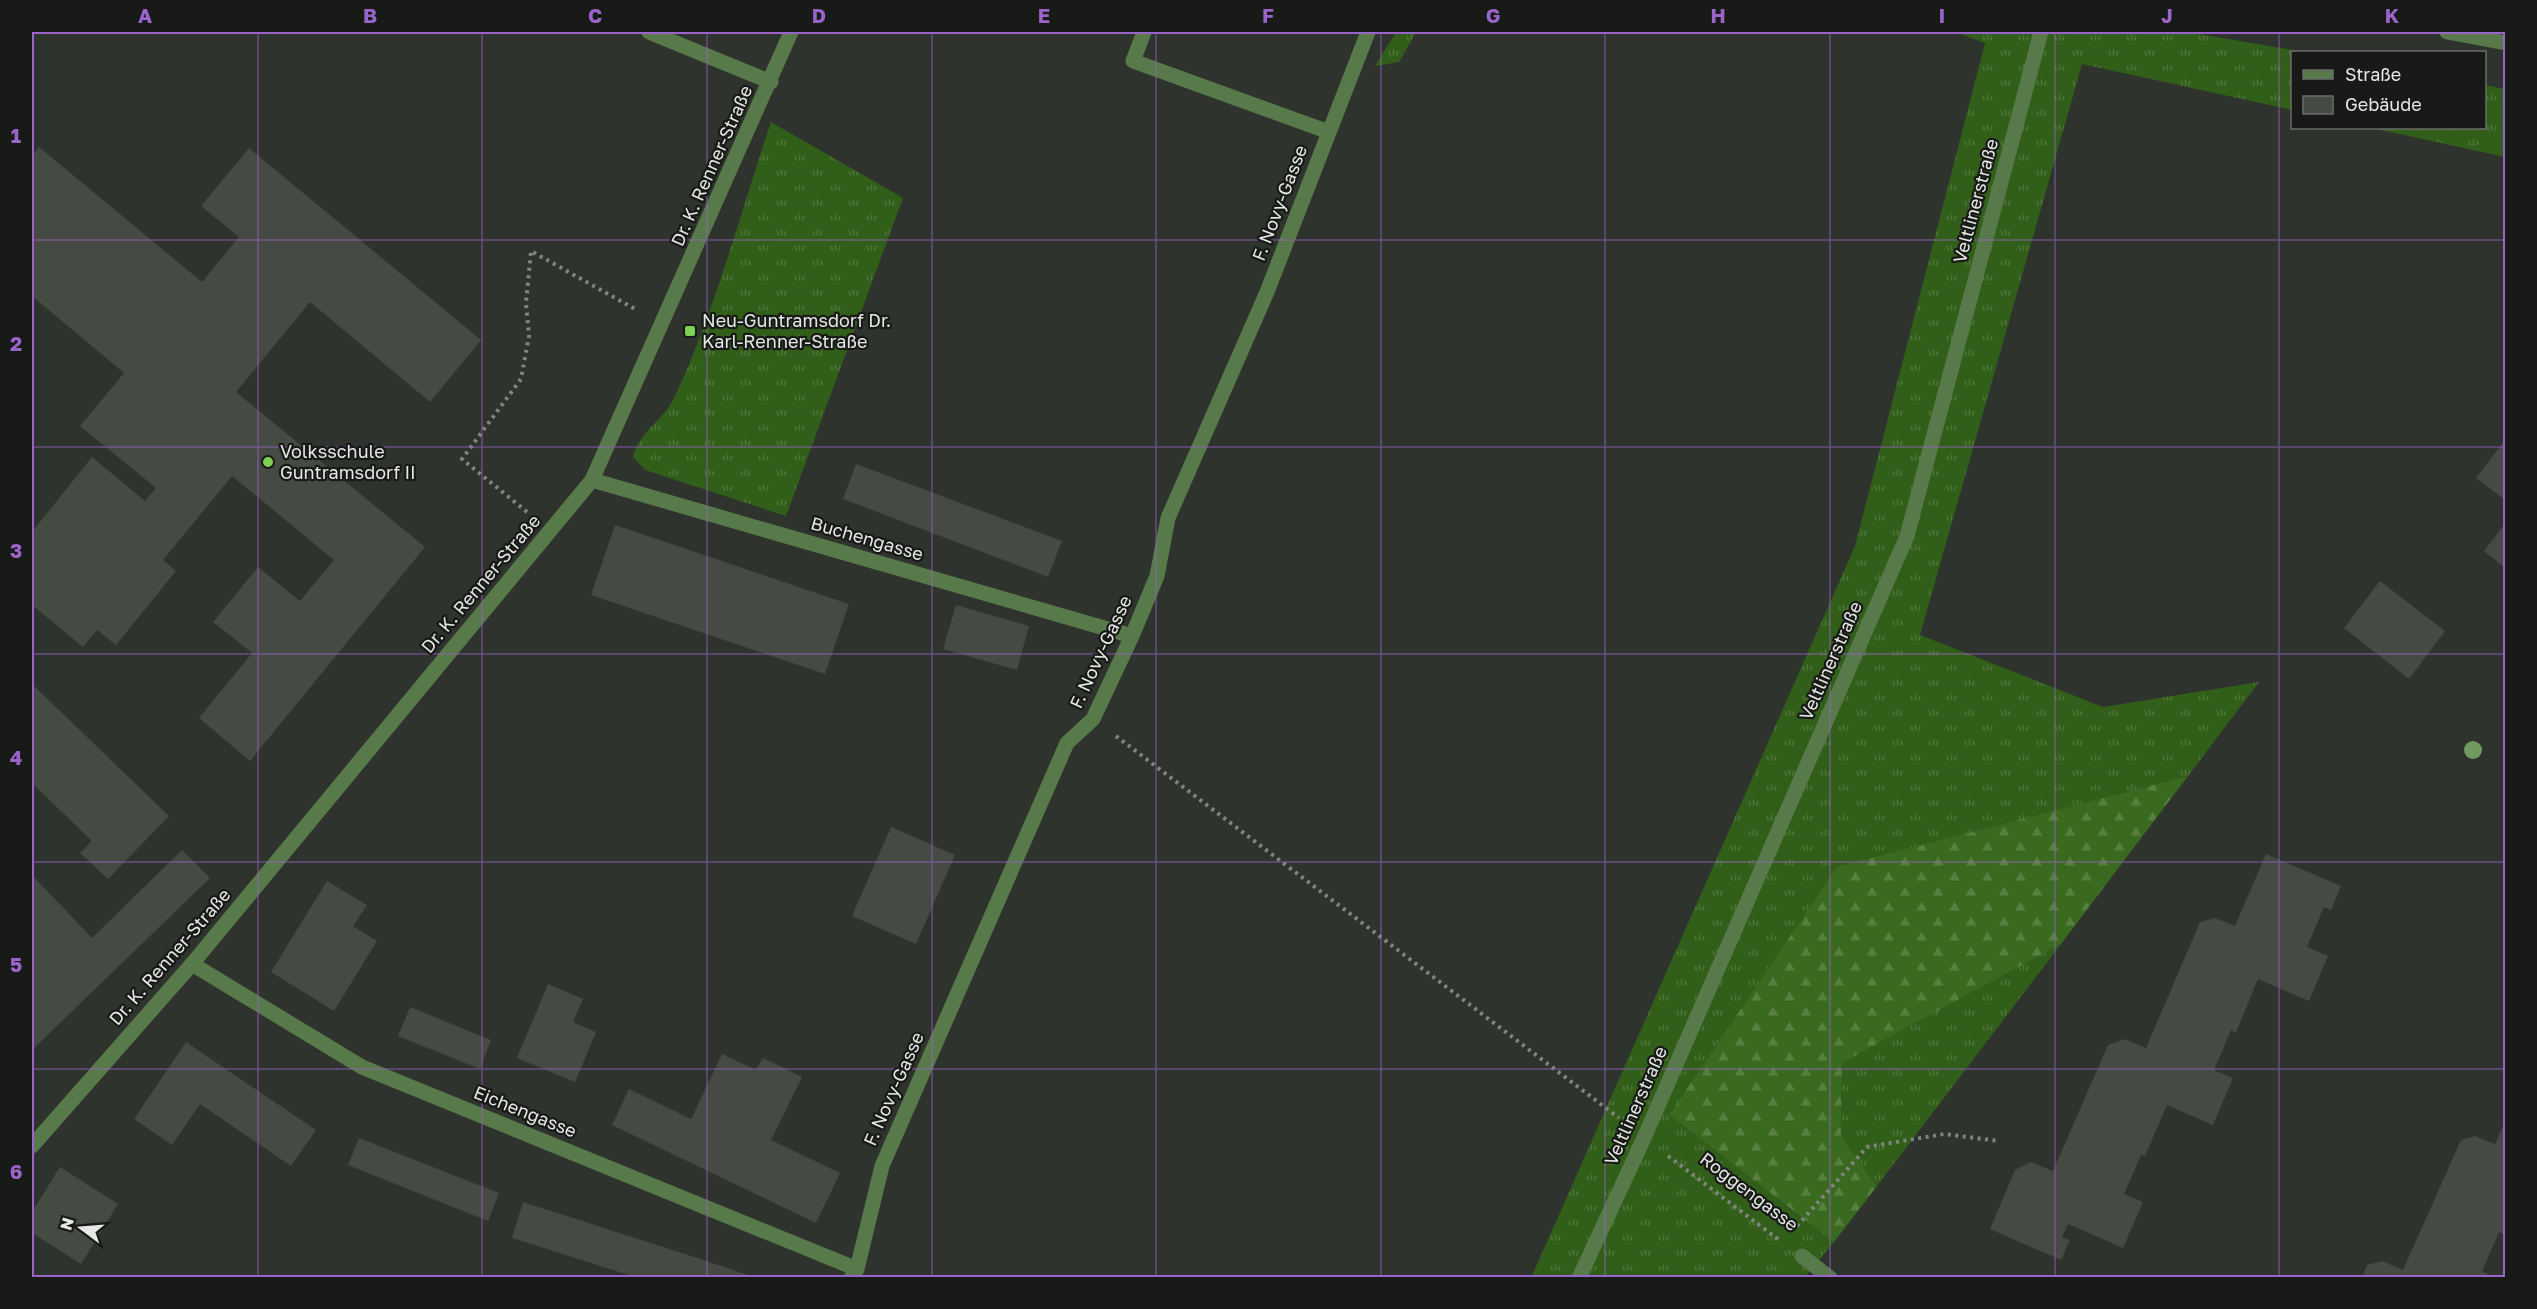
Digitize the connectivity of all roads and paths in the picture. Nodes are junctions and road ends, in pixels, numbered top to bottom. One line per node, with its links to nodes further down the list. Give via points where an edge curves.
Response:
1 (649, 32): 8 (street, Dr. K. Renner-Straße)
2 (791, 32): 8 (street)
3 (1144, 32): 9 (street, via 1134,61)
4 (1368, 32): 9 (street, F. Novy-Gasse)
5 (2040, 32): 16 (street, Veltlinerstraße, via 1907,536)
6 (2448, 32): 7 (street)
7 (2505, 43)
8 (771, 82): 10 (street, Dr. K. Renner-Straße)
9 (1329, 132): 13 (street, F. Novy-Gasse, via 1267,292 1168,518 1156,576)
10 (662, 324): 11 (street, Dr. K. Renner-Straße); 12 (path, via 531,251 526,303 529,336 521,380 462,459)
11 (592, 480): 12 (street, Dr. K. Renner-Straße); 13 (street, Buchengasse)
12 (550, 530): 15 (street, Dr. K. Renner-Straße)
13 (1132, 636): 14 (street, F. Novy-Gasse)
14 (1093, 719): 16 (path, Roggengasse); 21 (street, F. Novy-Gasse, via 1067,743 882,1166)
15 (192, 964): 18 (street, Dr. K. Renner-Straße); 21 (street, Eichengasse, via 362,1067)
16 (1644, 1138): 19 (path, Roggengasse); 22 (street, Veltlinerstraße)
17 (1999, 1142): 19 (path, via 1944,1134 1868,1147)
18 (32, 1146)
19 (1783, 1242): 20 (path, Roggengasse)
20 (1802, 1256): 23 (street, Roggengasse)
21 (854, 1273)
22 (1579, 1278)
23 (1830, 1278)

